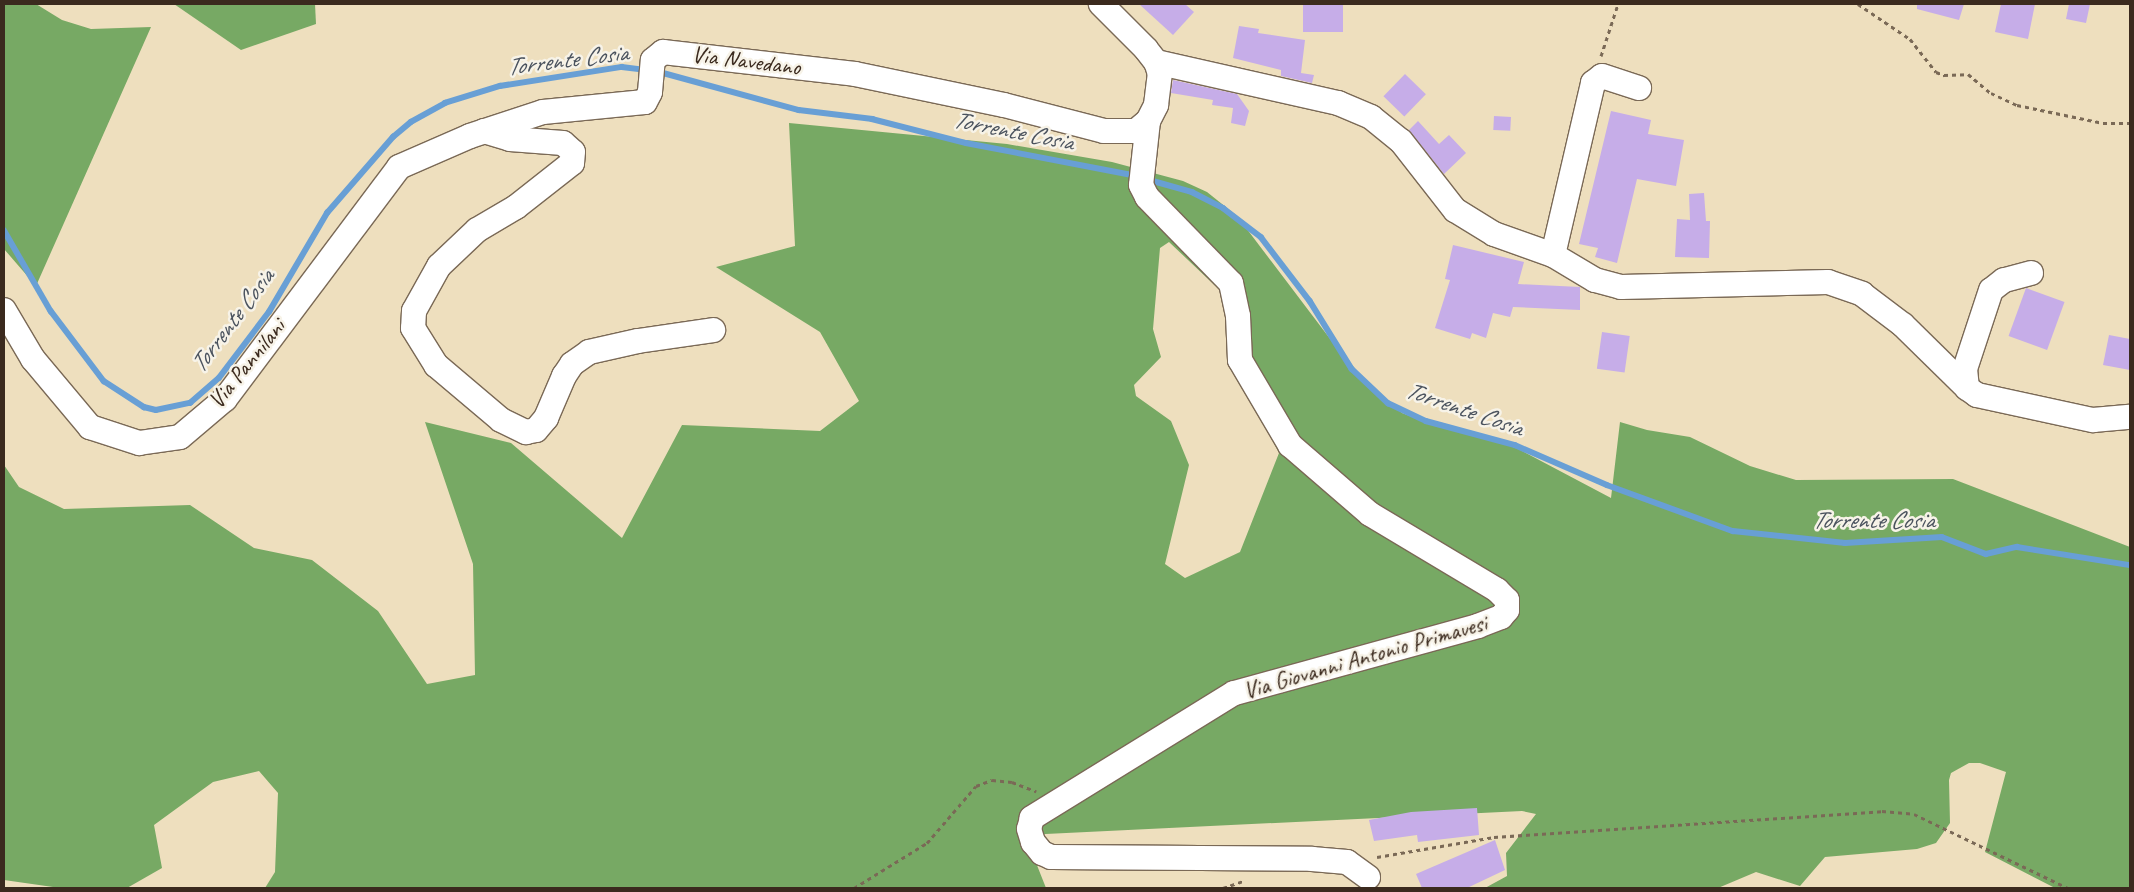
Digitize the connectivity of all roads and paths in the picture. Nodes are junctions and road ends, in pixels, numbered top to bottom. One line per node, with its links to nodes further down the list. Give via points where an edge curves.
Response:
1 (1101, 4): 4 (street)
2 (1618, 4): 5 (path)
3 (1858, 4): 7 (path, via 1910,39 1936,72 1968,74 1991,93 2017,105 2103,122)
4 (1156, 62): 8 (street, Via Giovanni Antonio Primavesi, via 1160,88); 11 (street, via 1338,102 1372,117 1401,141 1455,210 1494,234)
5 (1593, 83): 6 (street, via 1602,76); 11 (street)
6 (1639, 88)
7 (2130, 122)
8 (1142, 126): 9 (street, Via Navedano, via 1104,131 1004,105 854,74 663,52 653,60 650,92 645,102 544,112); 17 (street, Via Giovanni Antonio Primavesi, via 1141,174 1147,197 1231,283 1238,316 1240,360 1290,445 1370,514 1497,590 1506,600 1507,610 1501,617 1478,626 1234,693)
9 (484, 132): 10 (street, Via Navedano); 14 (street, via 510,140 563,143 573,152 572,163 516,207 477,230 439,266 414,311 413,328 436,365 501,420 526,432 536,430 546,418 564,376 572,364 589,352)
10 (398, 167): 13 (street, Via Pannilani, via 225,399 180,437 138,443 90,427 32,359)
11 (1553, 255): 15 (street, via 1596,280 1621,287 1828,282 1862,294 1904,326)
12 (2031, 273): 15 (street, via 2004,280 1991,290 1965,369)
13 (4, 310)
14 (713, 330)
15 (1967, 388): 16 (street, via 1977,395 2093,420)
16 (2130, 417)
17 (1060, 800): 18 (street, Via Giovanni Antonio Primavesi, via 1032,818 1029,829 1042,853 1051,857 1278,858); 20 (path, via 1012,782 992,780 976,786 927,844)
18 (1347, 862): 19 (street); 21 (path, via 1494,837 1882,811 1914,814)
19 (1368, 877)
20 (854, 888)
21 (2068, 888)

